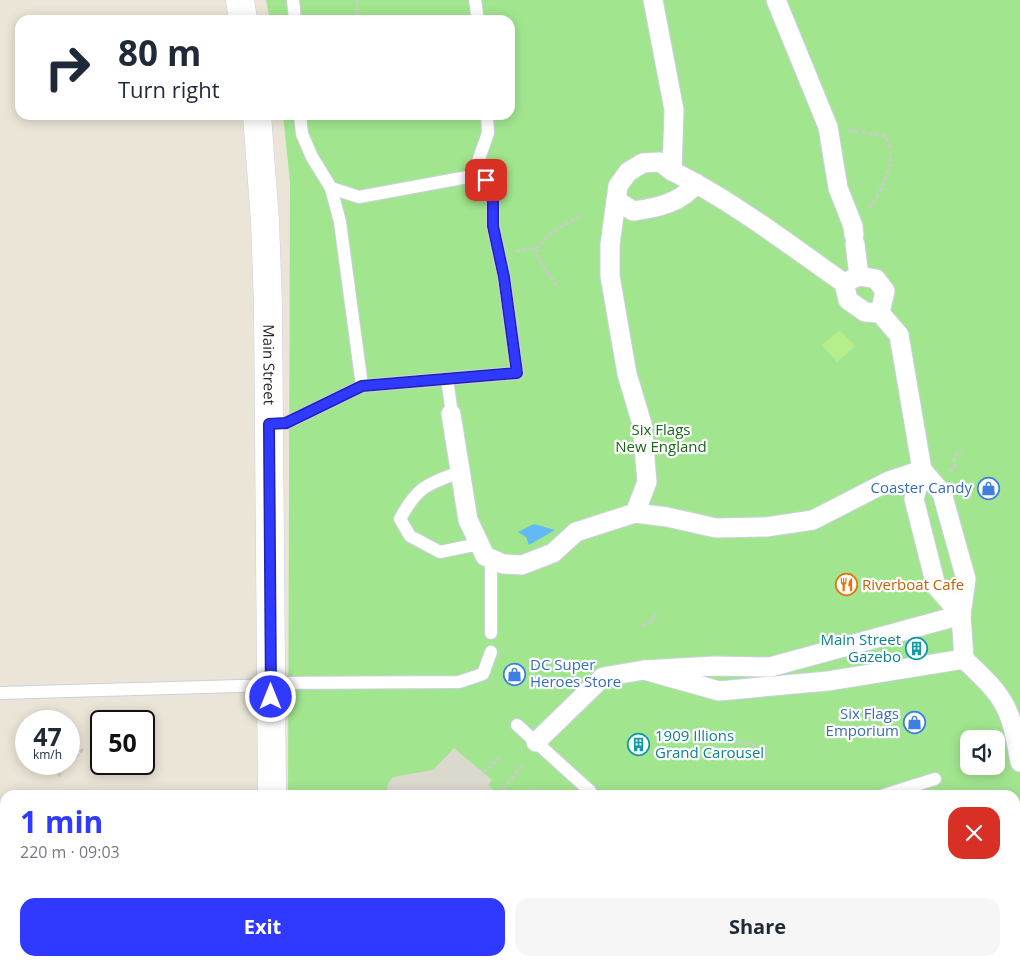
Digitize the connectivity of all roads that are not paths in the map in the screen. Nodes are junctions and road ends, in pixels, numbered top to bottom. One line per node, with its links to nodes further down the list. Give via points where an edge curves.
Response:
1 (240, 0): 6 (main road)
2 (294, 0): 7 (lane)
3 (475, 0): 8 (lane)
4 (653, 0): 12 (street, via 674,110)
5 (776, 0): 17 (street, via 828,127 838,188 854,235)
6 (242, 15)
7 (296, 15)
8 (477, 15)
9 (257, 120): 22 (main road, Main Street, via 265,221)
10 (301, 120): 15 (lane, via 302,134 312,157)
11 (487, 120): 13 (lane, via 488,133)
12 (672, 171): 14 (street); 16 (street, via 660,162 643,163 628,172 618,186)
13 (473, 176): 15 (lane, via 359,197); 19 (lane, via 486,180 493,190 493,226 504,277 517,373)
14 (696, 183): 16 (street, via 689,193 656,208 633,211); 17 (street)
15 (331, 188): 20 (lane, via 340,222)
16 (616, 200): 25 (street, via 610,276 627,374 642,424 647,482)
17 (851, 279): 18 (street, via 848,300 865,312); 18 (street, via 876,279 885,291)
18 (880, 312): 23 (street, via 899,335)
19 (448, 379): 20 (lane); 21 (lane)
20 (362, 386): 22 (lane, via 286,423)
21 (451, 410): 24 (street)
22 (269, 424): 32 (main road, Main Street)
23 (922, 470): 25 (street, via 889,481 813,520 766,527 716,528); 27 (street, via 942,493 966,579); 27 (street, via 914,499 936,586)
24 (460, 472): 26 (street, via 468,520); 26 (lane, via 429,484 411,498 400,519 410,536 440,552)
25 (635, 512): 26 (street, via 576,532 553,553 522,565 503,564)
26 (485, 551): 28 (lane)
27 (961, 614): 30 (street); 31 (street, via 770,668 714,666)
28 (491, 633)
29 (491, 652): 32 (lane, via 482,674 459,682)
30 (964, 659): 31 (street, via 828,681 719,691); 35 (street, via 1005,705)
31 (644, 670): 36 (street, via 603,677)
32 (271, 684): 33 (lane); 39 (main road, Main Street)
33 (0, 693)
34 (517, 725): 36 (lane)
35 (1018, 740): 37 (street)
36 (536, 742): 40 (lane)
37 (1020, 762)
38 (936, 780): 41 (lane)
39 (272, 790)
40 (589, 790)
41 (901, 790)

